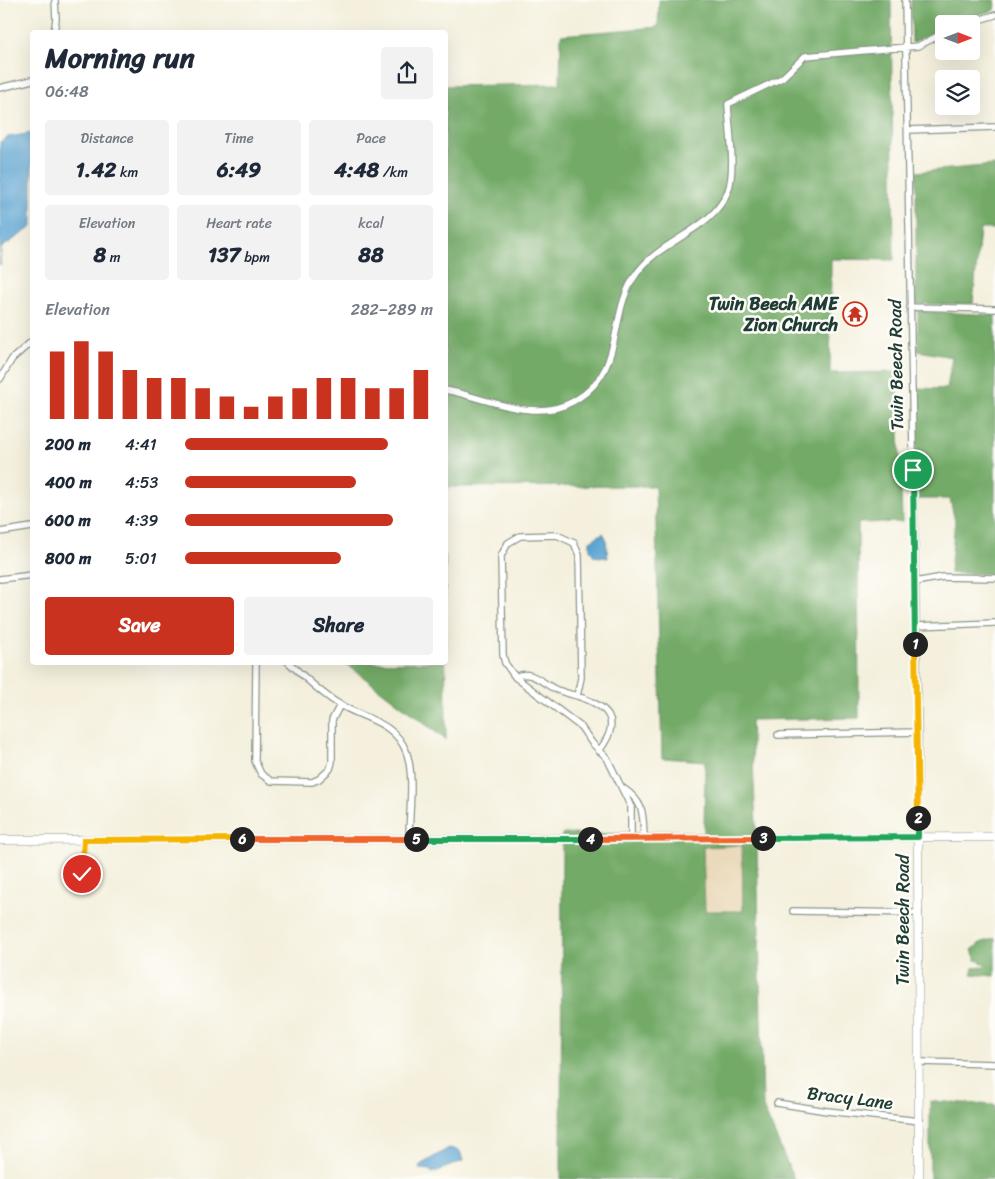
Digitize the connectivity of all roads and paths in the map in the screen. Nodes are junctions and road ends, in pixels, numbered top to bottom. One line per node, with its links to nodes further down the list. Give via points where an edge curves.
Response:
1 (55, 0): 5 (street)
2 (905, 0): 7 (street, Twin Beech Road)
3 (995, 15): 4 (street)
4 (980, 20)
5 (54, 30)
6 (935, 38): 7 (street)
7 (905, 48): 11 (street, Twin Beech Road); 16 (street, via 805,56 782,78 728,104 731,174 723,200 716,212 651,256 636,274 625,294 614,348 606,368 592,387 573,402 551,409 528,411)
8 (30, 80): 9 (street)
9 (0, 88)
10 (995, 127): 11 (street)
11 (908, 130): 12 (street, Twin Beech Road)
12 (910, 307): 13 (street); 22 (street, Twin Beech Road)
13 (995, 309)
14 (30, 343): 15 (street, via 12,359)
15 (0, 379)
16 (448, 391)
17 (30, 527): 18 (street)
18 (0, 532)
19 (30, 576): 21 (street)
20 (995, 578): 22 (street, via 943,577)
21 (0, 579)
22 (915, 582): 24 (street, Twin Beech Road)
23 (995, 623): 24 (street)
24 (915, 626): 30 (street, Twin Beech Road)
25 (256, 665): 29 (street, via 255,761 271,782 312,782 325,774 332,762 332,720)
26 (291, 665): 29 (street)
27 (515, 677): 28 (street, via 520,674 534,676 556,690); 28 (street, via 505,663 502,646 503,551 511,540 520,536 563,536 574,544 579,555 581,678); 32 (street, via 581,727)
28 (577, 696): 32 (street, via 598,702 608,713 610,735)
29 (340, 705): 36 (street, via 388,727 404,746 409,768)
30 (918, 732): 31 (street); 34 (street, Twin Beech Road)
31 (778, 735)
32 (599, 751): 33 (street, via 607,758)
33 (623, 788): 37 (street, via 631,807); 38 (street, via 642,806)
34 (918, 837): 35 (street); 38 (street); 43 (street, Twin Beech Road)
35 (995, 837)
36 (409, 839): 37 (street); 40 (street)
37 (631, 839): 38 (street)
38 (644, 839)
39 (0, 840): 40 (street)
40 (84, 840): 41 (street)
41 (82, 874)
42 (793, 911): 43 (street)
43 (919, 913): 44 (street, Twin Beech Road)
44 (920, 1062): 45 (street); 47 (street, Twin Beech Road)
45 (995, 1064)
46 (777, 1103): 47 (street, Bracy Lane)
47 (920, 1121): 48 (street, Twin Beech Road)
48 (920, 1179)

